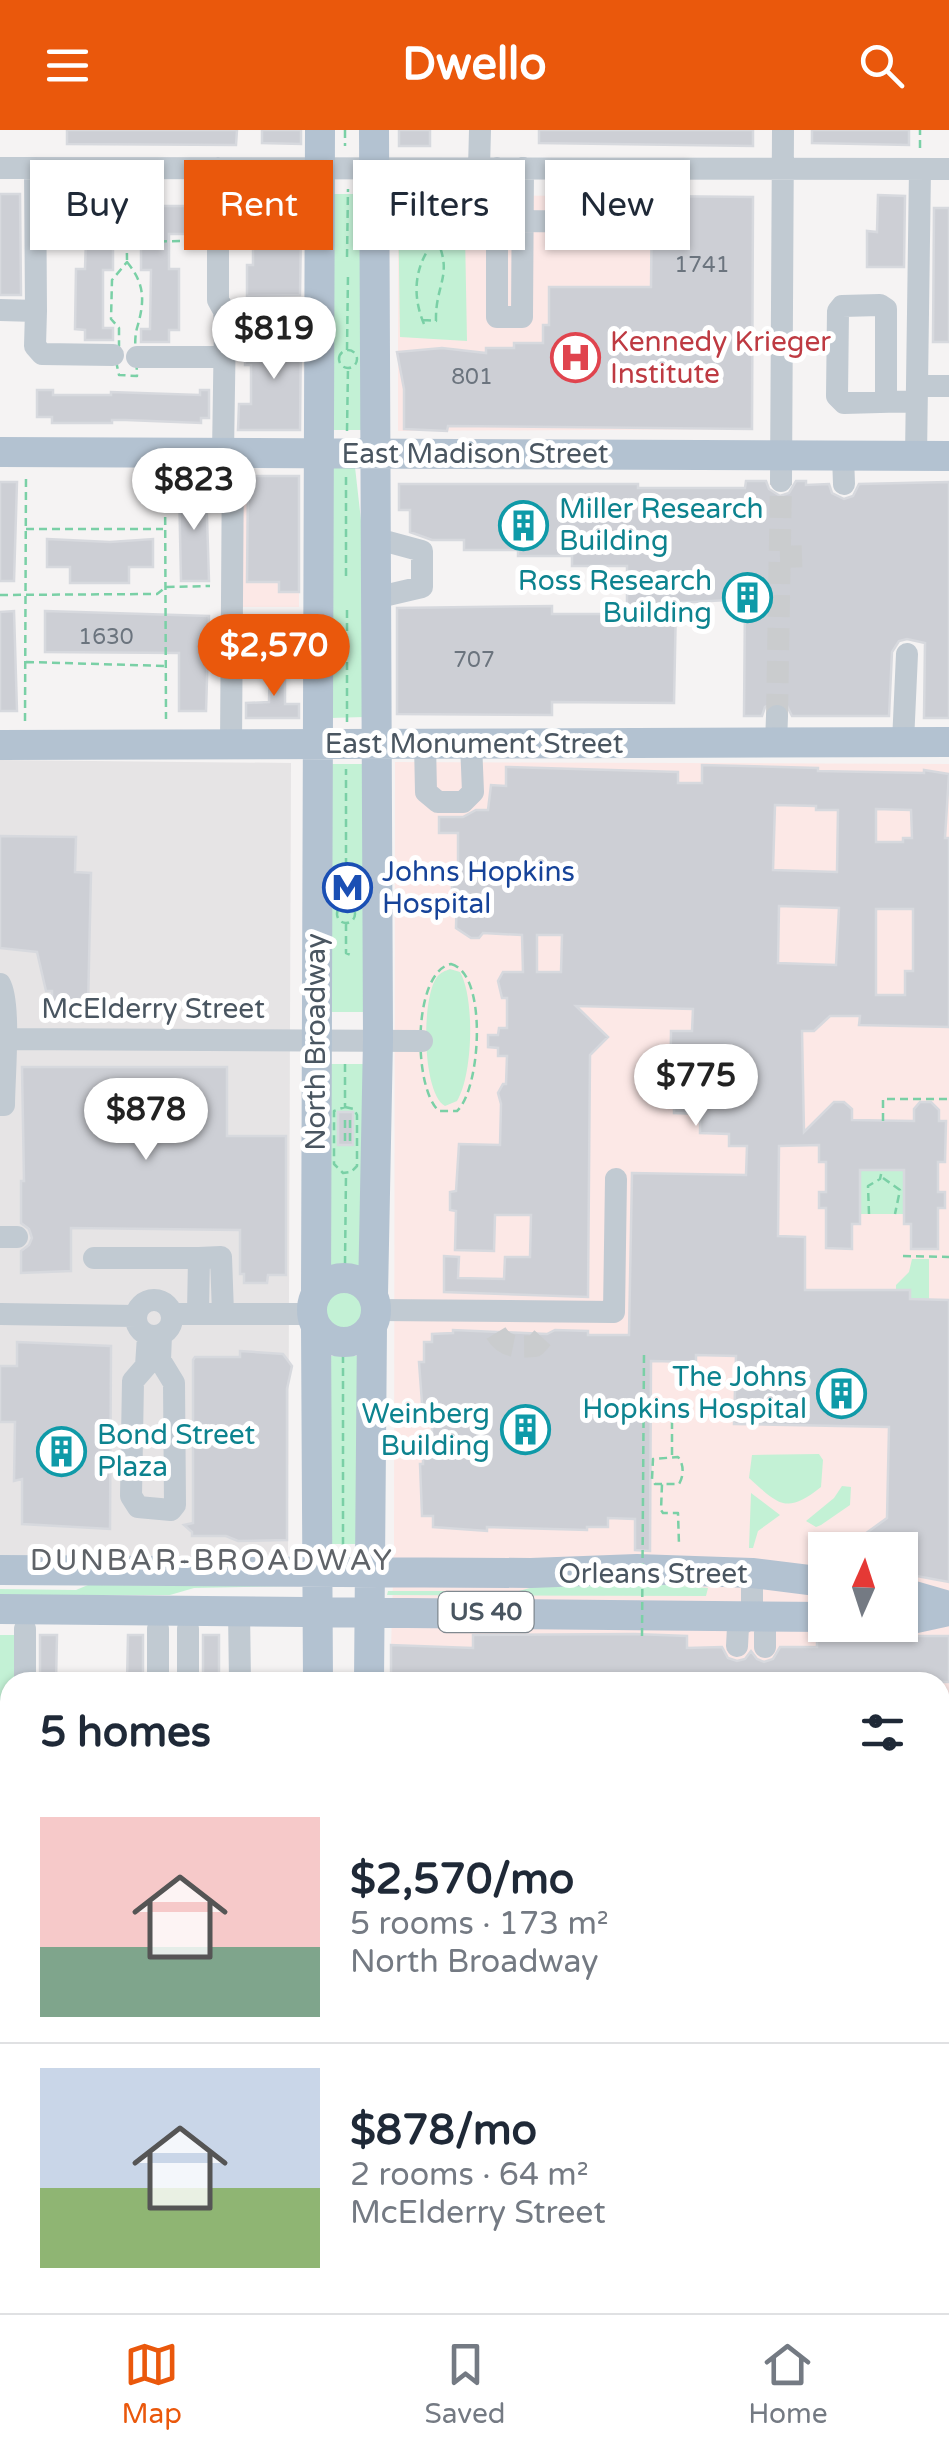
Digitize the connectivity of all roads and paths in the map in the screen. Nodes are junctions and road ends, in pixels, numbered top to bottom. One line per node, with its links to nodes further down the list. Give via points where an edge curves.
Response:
1 (345, 130): 5 (path, via 345,146)
2 (374, 130): 8 (main road)
3 (480, 130): 9 (street)
4 (783, 130): 13 (street)
5 (324, 148): 6 (street); 7 (street); 34 (main road, North Broadway)
6 (260, 160)
7 (354, 160)
8 (374, 160)
9 (486, 160)
10 (0, 168): 11 (street)
11 (30, 168)
12 (525, 168): 13 (street)
13 (783, 169): 14 (street); 50 (street)
14 (920, 169): 15 (street); 40 (street)
15 (949, 169)
16 (348, 189): 24 (path)
17 (436, 236): 17 (path, via 415,282 423,322 436,322 446,268)
18 (35, 250): 32 (street)
19 (127, 250): 26 (path)
20 (219, 250): 33 (street, via 218,300)
21 (374, 250): 47 (main road)
22 (497, 250): 23 (street, via 498,317 522,317)
23 (522, 250)
24 (346, 257): 25 (path); 27 (path)
25 (352, 258)
26 (127, 262): 36 (path, via 141,279 141,320); 36 (path, via 112,280 111,319 119,328 119,346 113,347)
27 (340, 262)
28 (342, 272): 30 (path)
29 (354, 272): 30 (path)
30 (348, 274): 35 (path)
31 (0, 310): 32 (street)
32 (36, 311): 36 (street, via 35,346 42,354)
33 (224, 311): 34 (street); 37 (street)
34 (320, 312): 46 (main road, North Broadway)
35 (346, 350): 38 (path, via 339,360); 38 (path, via 356,359)
36 (125, 356): 37 (street)
37 (225, 357): 45 (street)
38 (348, 367): 42 (path)
39 (949, 386): 40 (street)
40 (916, 394): 41 (street); 48 (street)
41 (886, 402)
42 (347, 434)
43 (13, 452): 44 (main road, East Madison Street); 52 (path)
44 (165, 452): 45 (main road, East Madison Street); 53 (path)
45 (228, 453): 46 (main road, East Madison Street); 56 (street)
46 (320, 453): 47 (main road, East Madison Street); 67 (main road, North Broadway)
47 (374, 453): 50 (main road, East Madison Street); 54 (main road)
48 (916, 456): 49 (main road, East Madison Street); 50 (main road, East Madison Street, via 843,470)
49 (949, 456)
50 (782, 468)
51 (346, 475): 55 (path)
52 (25, 529): 53 (path); 59 (path)
53 (164, 529): 57 (path)
54 (374, 538): 60 (main road); 60 (street, via 422,550 424,581 418,589)
55 (346, 576)
56 (232, 585): 57 (path); 73 (street)
57 (166, 587): 59 (path, via 157,594); 63 (path)
58 (0, 594): 59 (path)
59 (25, 594): 62 (path)
60 (361, 603): 64 (path); 68 (main road)
61 (907, 654): 65 (street)
62 (25, 662): 63 (path); 71 (path)
63 (167, 666): 72 (path)
64 (346, 722)
65 (903, 742): 66 (main road, East Monument Street); 70 (main road, East Monument Street, via 777,730 684,752)
66 (949, 742)
67 (317, 744): 68 (main road, East Monument Street); 73 (main road, East Monument Street); 82 (main road, North Broadway)
68 (375, 744): 69 (main road, East Monument Street); 83 (main road)
69 (425, 744): 70 (main road, East Monument Street); 70 (street, via 426,792 438,802 463,802 472,792)
70 (471, 744)
71 (13, 745): 72 (main road, East Monument Street)
72 (165, 746): 73 (main road, East Monument Street)
73 (231, 746)
74 (346, 762): 75 (path)
75 (346, 905): 76 (path, via 355,914); 76 (path, via 337,915)
76 (346, 923): 77 (path)
77 (346, 954): 78 (path); 79 (path)
78 (340, 955)
79 (358, 964)
80 (0, 984): 81 (street)
81 (5, 1039): 82 (street, McElderry Street); 89 (street)
82 (315, 1040): 83 (street, McElderry Street); 105 (main road, North Broadway)
83 (378, 1040): 84 (street, McElderry Street); 106 (main road)
84 (422, 1040): 84 (path, via 426,1095 439,1112 457,1111 469,1095 475,1062 473,991 460,966 442,966 429,983)
85 (345, 1064): 86 (path)
86 (345, 1089): 87 (path); 90 (path)
87 (357, 1089)
88 (949, 1099): 92 (path, via 883,1098)
89 (0, 1105)
90 (345, 1107): 95 (path, via 357,1115 357,1166); 95 (path, via 334,1111 334,1164)
91 (348, 1117): 93 (path)
92 (883, 1121)
93 (347, 1140)
94 (882, 1170): 96 (path)
95 (346, 1172): 104 (path, via 345,1264)
96 (882, 1177): 98 (path, via 868,1186); 99 (path, via 900,1190)
97 (616, 1179): 106 (street, via 614,1312 549,1323)
98 (869, 1214)
99 (895, 1214)
100 (902, 1256): 101 (path)
101 (949, 1257)
102 (94, 1258): 103 (street)
103 (198, 1258): 107 (street); 108 (street, via 222,1257)
104 (335, 1266)
105 (315, 1310): 106 (main road, via 325,1336 345,1342 356,1340); 106 (main road, via 326,1283 346,1277 366,1286); 108 (street); 122 (main road, North Broadway)
106 (374, 1310): 123 (main road)
107 (198, 1313): 108 (street); 110 (street)
108 (223, 1313)
109 (0, 1314): 110 (street)
110 (154, 1326): 113 (street); 114 (street)
111 (644, 1354): 139 (path, bridge)
112 (343, 1355): 118 (path)
113 (140, 1372): 114 (street); 114 (street, via 133,1380 131,1496 138,1508 171,1510 174,1383)
114 (166, 1373)
115 (672, 1412): 116 (path)
116 (672, 1456): 117 (path, via 682,1462 682,1479); 117 (path, via 653,1458 652,1478)
117 (662, 1484): 119 (path, via 661,1510 680,1518)
118 (343, 1550)
119 (679, 1552)
120 (0, 1570): 121 (main road, Orleans Street / US 40)
121 (94, 1570): 122 (main road, Orleans Street / US 40); 125 (main road)
122 (318, 1570): 123 (main road, Orleans Street / US 40); 131 (main road, North Broadway)
123 (370, 1570): 124 (main road, Orleans Street / US 40); 132 (main road)
124 (752, 1574): 126 (main road, Orleans Street / US 40); 133 (street)
125 (0, 1579)
126 (808, 1580)
127 (918, 1598): 128 (main road)
128 (949, 1608): 135 (main road)
129 (0, 1609): 130 (main road, Orleans Street / US 40)
130 (239, 1611): 131 (main road, Orleans Street / US 40); 145 (street)
131 (318, 1611): 132 (main road, Orleans Street / US 40); 146 (main road, North Broadway)
132 (371, 1611): 133 (main road, Orleans Street / US 40); 147 (main road)
133 (752, 1616): 134 (main road, Orleans Street / US 40); 140 (street, via 738,1627); 141 (street, via 765,1626)
134 (808, 1617)
135 (918, 1617)
136 (26, 1629): 142 (street)
137 (158, 1629): 143 (street)
138 (188, 1629): 144 (street)
139 (642, 1636)
140 (737, 1646)
141 (765, 1647)
142 (25, 1672)
143 (158, 1672)
144 (188, 1672)
145 (240, 1672)
146 (318, 1672)
147 (369, 1672)

